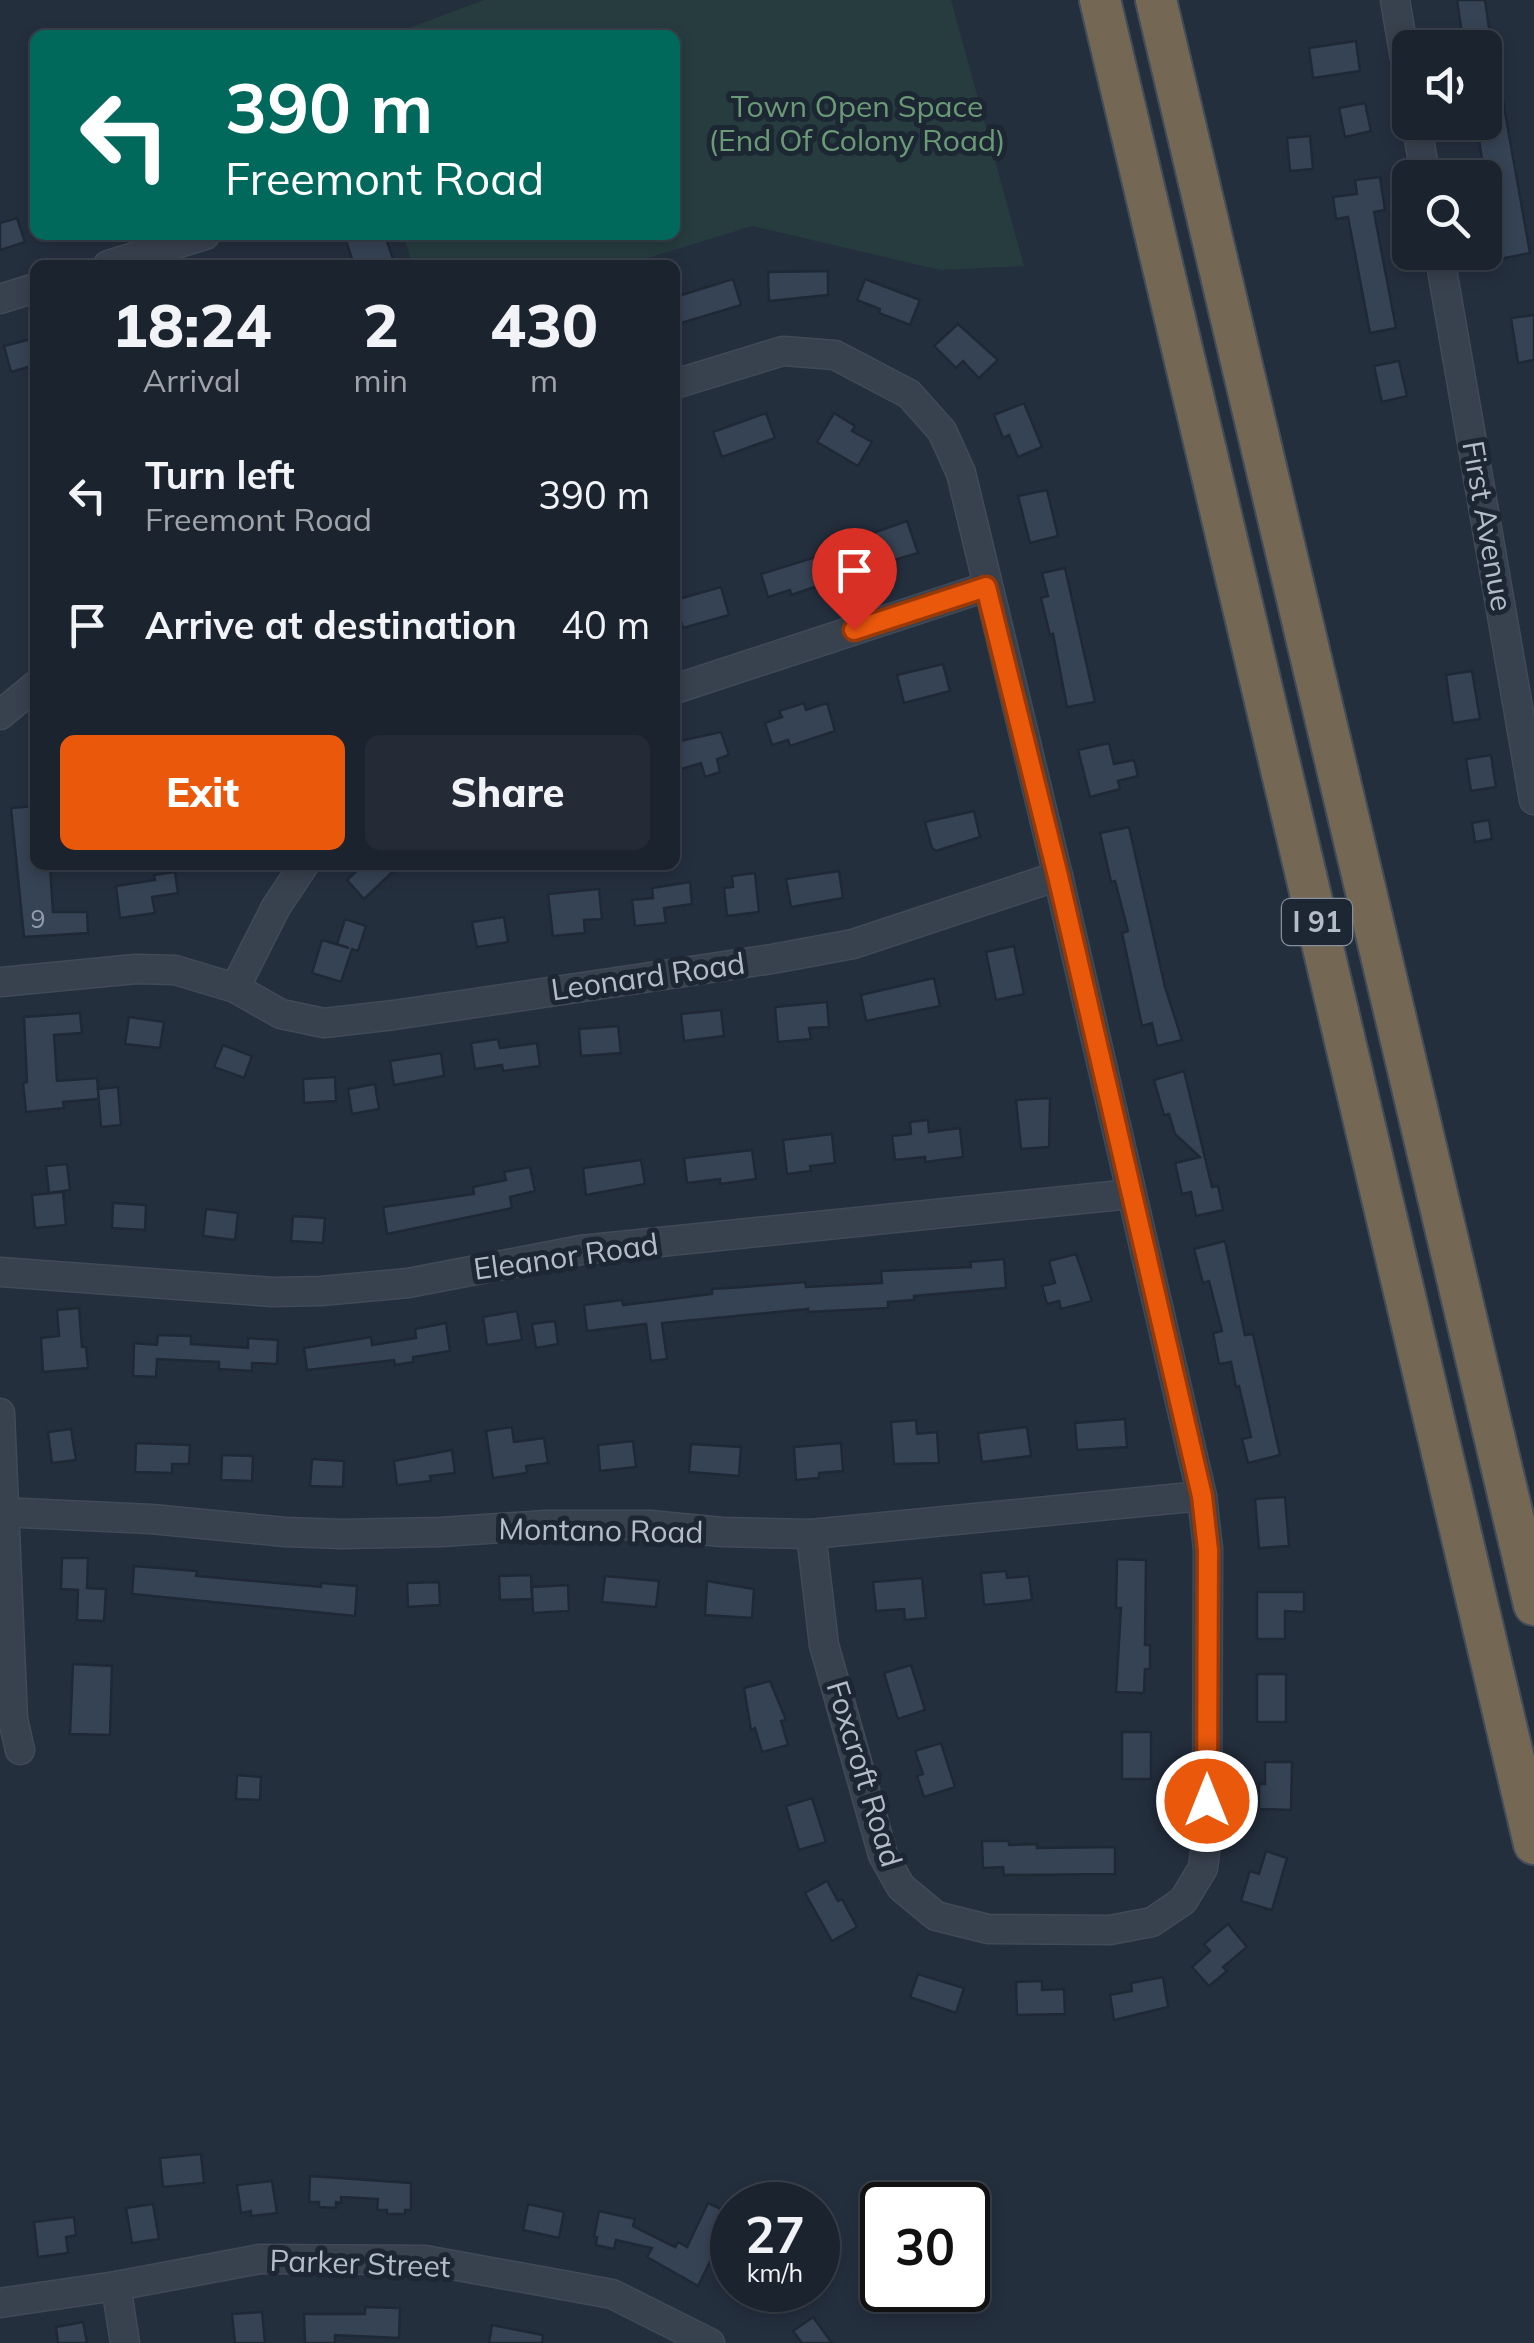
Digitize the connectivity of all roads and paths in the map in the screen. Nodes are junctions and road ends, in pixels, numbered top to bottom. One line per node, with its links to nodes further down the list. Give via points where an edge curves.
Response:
1 (1100, 0): 28 (highway, I 91)
2 (1156, 0): 26 (highway, I 91)
3 (1395, 0): 4 (street)
4 (1400, 30)
5 (189, 240): 6 (street)
6 (124, 260)
7 (1442, 270): 15 (street, First Avenue)
8 (30, 290): 9 (street)
9 (0, 299)
10 (680, 382): 11 (street, Foxcroft Road, via 784,351 835,355 909,394 942,430 960,473)
11 (986, 587): 12 (street); 17 (street, Foxcroft Road)
12 (680, 687)
13 (30, 690): 14 (street)
14 (1, 712)
15 (1534, 800)
16 (301, 870): 19 (street)
17 (1058, 876): 19 (street, Leonard Road, via 853,944 394,1015 324,1023 281,1014); 20 (street, Foxcroft Road)
18 (0, 982): 19 (street, Leonard Road, via 136,969 174,970)
19 (236, 988)
20 (1131, 1194): 21 (street, Eleanor Road, via 581,1250 408,1283 321,1291); 23 (street, Foxcroft Road)
21 (0, 1272)
22 (0, 1414): 24 (street)
23 (1202, 1496): 25 (street, Montano Road); 25 (street, Foxcroft Road, via 1208,1550 1204,1868 1183,1901 1152,1922 1110,1930 988,1930 936,1916 901,1887 883,1856 824,1645)
24 (2, 1512): 25 (street, Montano Road, via 342,1534 562,1524); 27 (street)
25 (812, 1534)
26 (1534, 1605)
27 (20, 1750)
28 (1534, 1844)
29 (116, 2286): 30 (street, Parker Street); 31 (street); 32 (street, Parker Street, via 260,2259 425,2260 612,2294)
30 (0, 2303)
31 (124, 2343)
32 (710, 2343)

